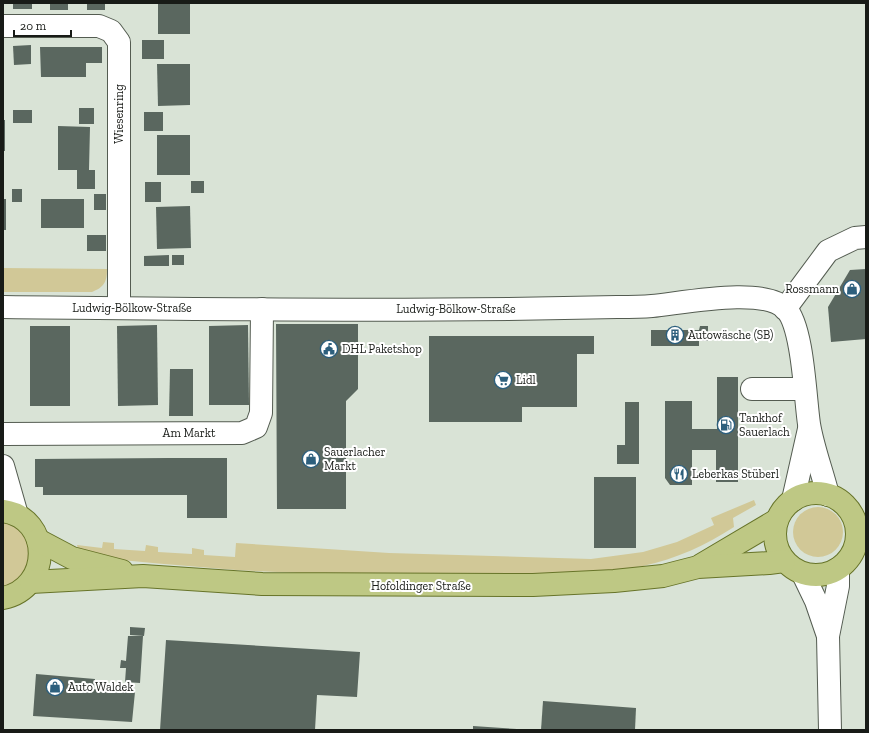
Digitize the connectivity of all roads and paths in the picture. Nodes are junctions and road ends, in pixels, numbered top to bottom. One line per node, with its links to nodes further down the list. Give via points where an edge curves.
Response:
1 (3, 26): 4 (street, Wiesenring, via 99,26 111,31 119,42)
2 (866, 237): 5 (street, via 855,238 828,251)
3 (3, 307): 4 (street, Ludwig-Bölkow-Straße)
4 (119, 308): 6 (street, Ludwig-Bölkow-Straße)
5 (785, 308): 6 (street, Ludwig-Bölkow-Straße, via 773,300 726,298 616,307); 8 (street, via 797,333)
6 (262, 309): 10 (street, Am Markt, via 261,413 256,427 242,433)
7 (752, 389): 8 (street)
8 (804, 389): 9 (street)
9 (809, 426): 12 (street); 13 (street)
10 (3, 434)
11 (3, 466): 14 (street)
12 (793, 500): 13 (main road, via 810,493); 16 (main road, via 783,509)
13 (837, 500): 15 (main road); 18 (main road, via 853,516 857,529 857,542)
14 (10, 513): 17 (main road, via 33,530)
15 (866, 514)
16 (777, 520): 19 (main road, via 774,534 777,548); 20 (main road, Hofoldinger Straße)
17 (38, 540): 22 (main road, Hofoldinger Straße, via 72,558); 23 (main road, via 38,569)
18 (852, 557): 21 (main road, via 821,576); 25 (street, via 838,586)
19 (784, 561): 20 (main road, Hofoldinger Straße); 21 (main road)
20 (698, 567): 22 (main road, Hofoldinger Straße, via 649,577 533,585 262,584)
21 (803, 574): 25 (street)
22 (142, 576): 23 (main road, Hofoldinger Straße)
23 (31, 582): 24 (main road)
24 (6, 602)
25 (828, 636): 26 (street)
26 (830, 730)

